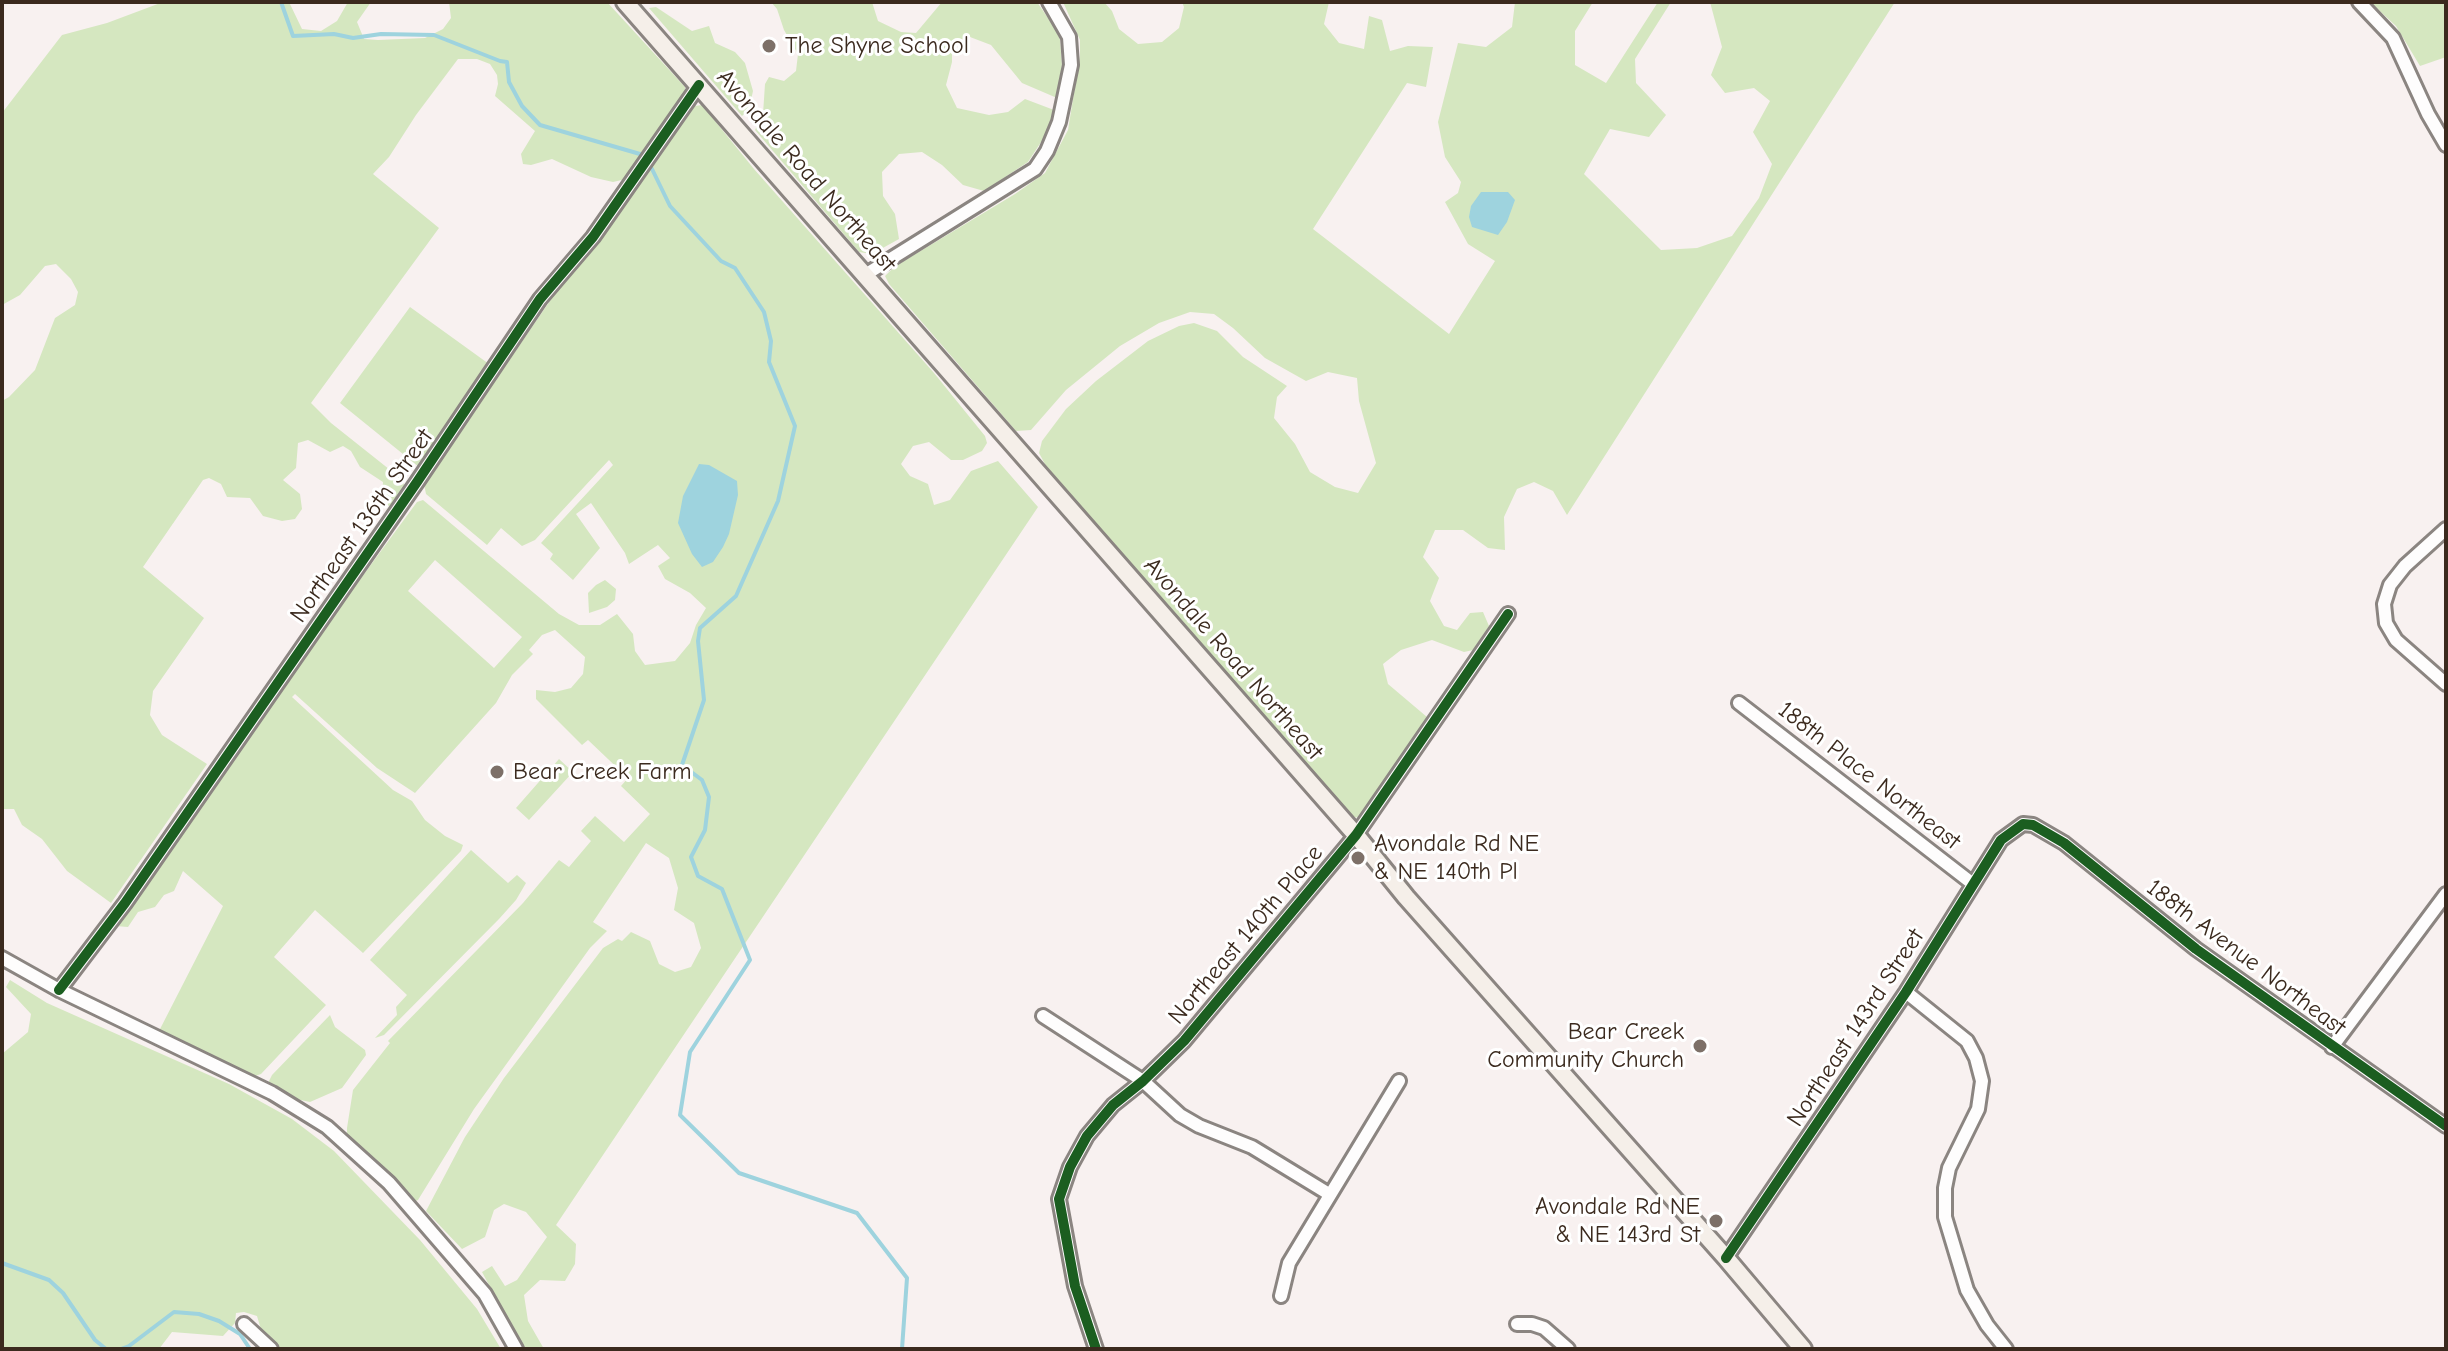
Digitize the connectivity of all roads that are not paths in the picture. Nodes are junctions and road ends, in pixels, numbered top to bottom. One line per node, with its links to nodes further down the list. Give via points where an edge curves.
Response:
1 (625, 2): 4 (main road, Avondale Road Northeast)
2 (1049, 2): 6 (street, via 1069,37 1071,65 1059,122 1035,169)
3 (2359, 2): 5 (street, via 2393,38)
4 (699, 85): 6 (main road, Avondale Road Northeast); 16 (street, Northeast 136th Street, via 593,237 540,299 125,903)
5 (2446, 145)
6 (865, 275): 12 (main road, Avondale Road Northeast)
7 (2446, 529): 9 (street, via 2405,566 2384,604 2386,623 2396,640)
8 (1508, 614): 12 (street, Northeast 140th Place)
9 (2446, 684)
10 (1739, 703): 13 (street, 188th Place Northeast)
11 (2023, 824): 13 (street, Northeast 143rd Street, via 2001,840); 19 (street, 188th Avenue Northeast, via 2064,843 2196,949)
12 (1356, 835): 20 (street, Northeast 140th Place, via 1184,1041); 24 (main road, Avondale Road Northeast)
13 (1973, 884): 17 (street, Northeast 143rd Street)
14 (2446, 894): 19 (street)
15 (2, 958): 16 (street)
16 (59, 990): 29 (street, via 272,1093 327,1127 389,1183 477,1284)
17 (1906, 992): 24 (street, Northeast 143rd Street); 33 (street, via 1967,1041 1976,1058 1982,1081 1978,1109 1949,1168 1945,1217 1967,1290)
18 (1043, 1016): 20 (street)
19 (2332, 1047): 22 (street, 188th Avenue Northeast)
20 (1143, 1081): 23 (street, via 1180,1115 1252,1147); 30 (street, Northeast 140th Place, via 1087,1136 1059,1199 1075,1286)
21 (1399, 1081): 23 (street)
22 (2446, 1126)
23 (1329, 1194): 25 (street, via 1289,1263)
24 (1726, 1258): 32 (main road, Avondale Road Northeast)
25 (1281, 1296)
26 (244, 1324): 28 (street)
27 (1517, 1324): 31 (street, via 1544,1328)
28 (271, 1349)
29 (516, 1349)
30 (1096, 1349)
31 (1568, 1349)
32 (1803, 1349)
33 (2006, 1349)

